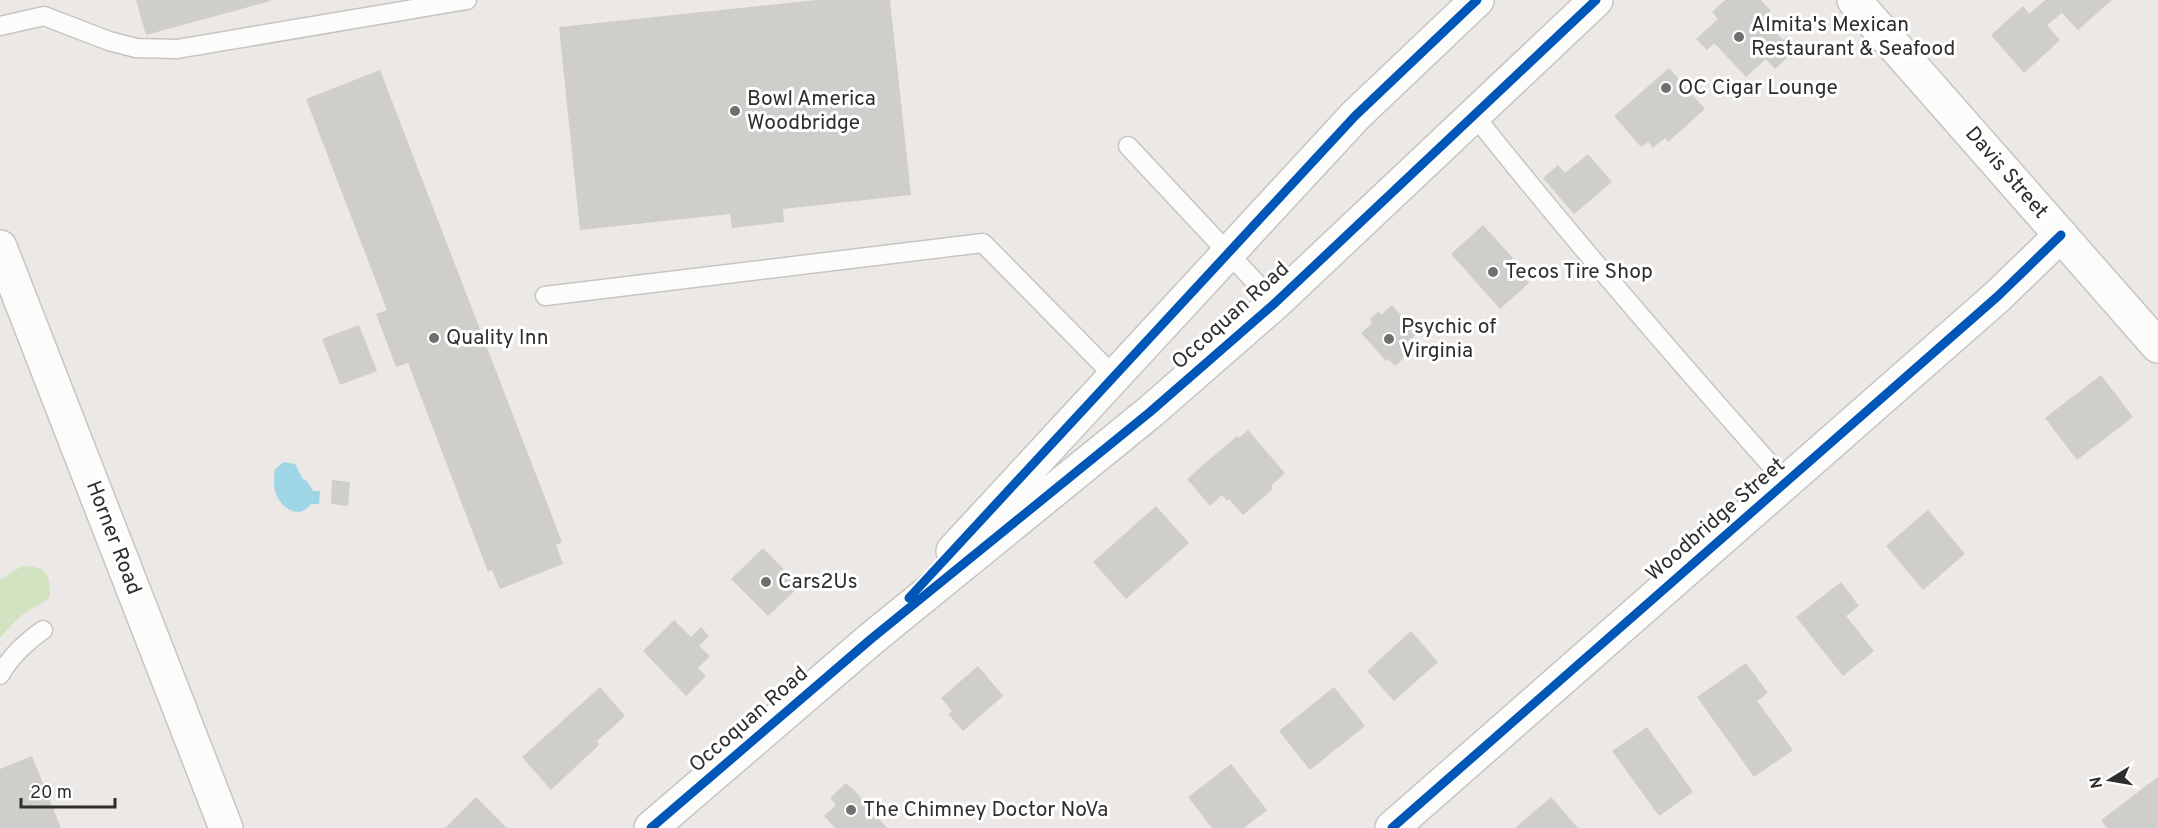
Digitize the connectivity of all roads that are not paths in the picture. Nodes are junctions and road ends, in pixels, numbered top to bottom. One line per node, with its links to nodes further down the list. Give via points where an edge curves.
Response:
1 (467, 0): 5 (lane, via 156,50 109,41)
2 (1477, 0): 11 (main road, Occoquan Road, via 1355,116)
3 (1596, 0): 7 (main road, Occoquan Road)
4 (1854, 0): 9 (main road, Davis Street)
5 (43, 8): 6 (lane)
6 (0, 26)
7 (1474, 115): 13 (main road, Occoquan Road); 16 (lane, via 1568,231)
8 (1128, 146): 11 (lane)
9 (2061, 235): 14 (main road, Davis Street); 16 (main road, Woodbridge Street, via 1998,296)
10 (0, 247): 20 (main road, Horner Road)
11 (1228, 254): 13 (lane); 15 (main road, Occoquan Road)
12 (545, 296): 15 (lane, via 983,243)
13 (1275, 303): 18 (main road, Occoquan Road, via 1149,412)
14 (2158, 346)
15 (1114, 376): 18 (main road, Occoquan Road)
16 (1786, 483): 22 (main road, Woodbridge Street)
17 (43, 630): 19 (lane, via 6,664)
18 (871, 639): 21 (main road, Occoquan Road)
19 (0, 675)
20 (226, 828)
21 (651, 828)
22 (1392, 828)

